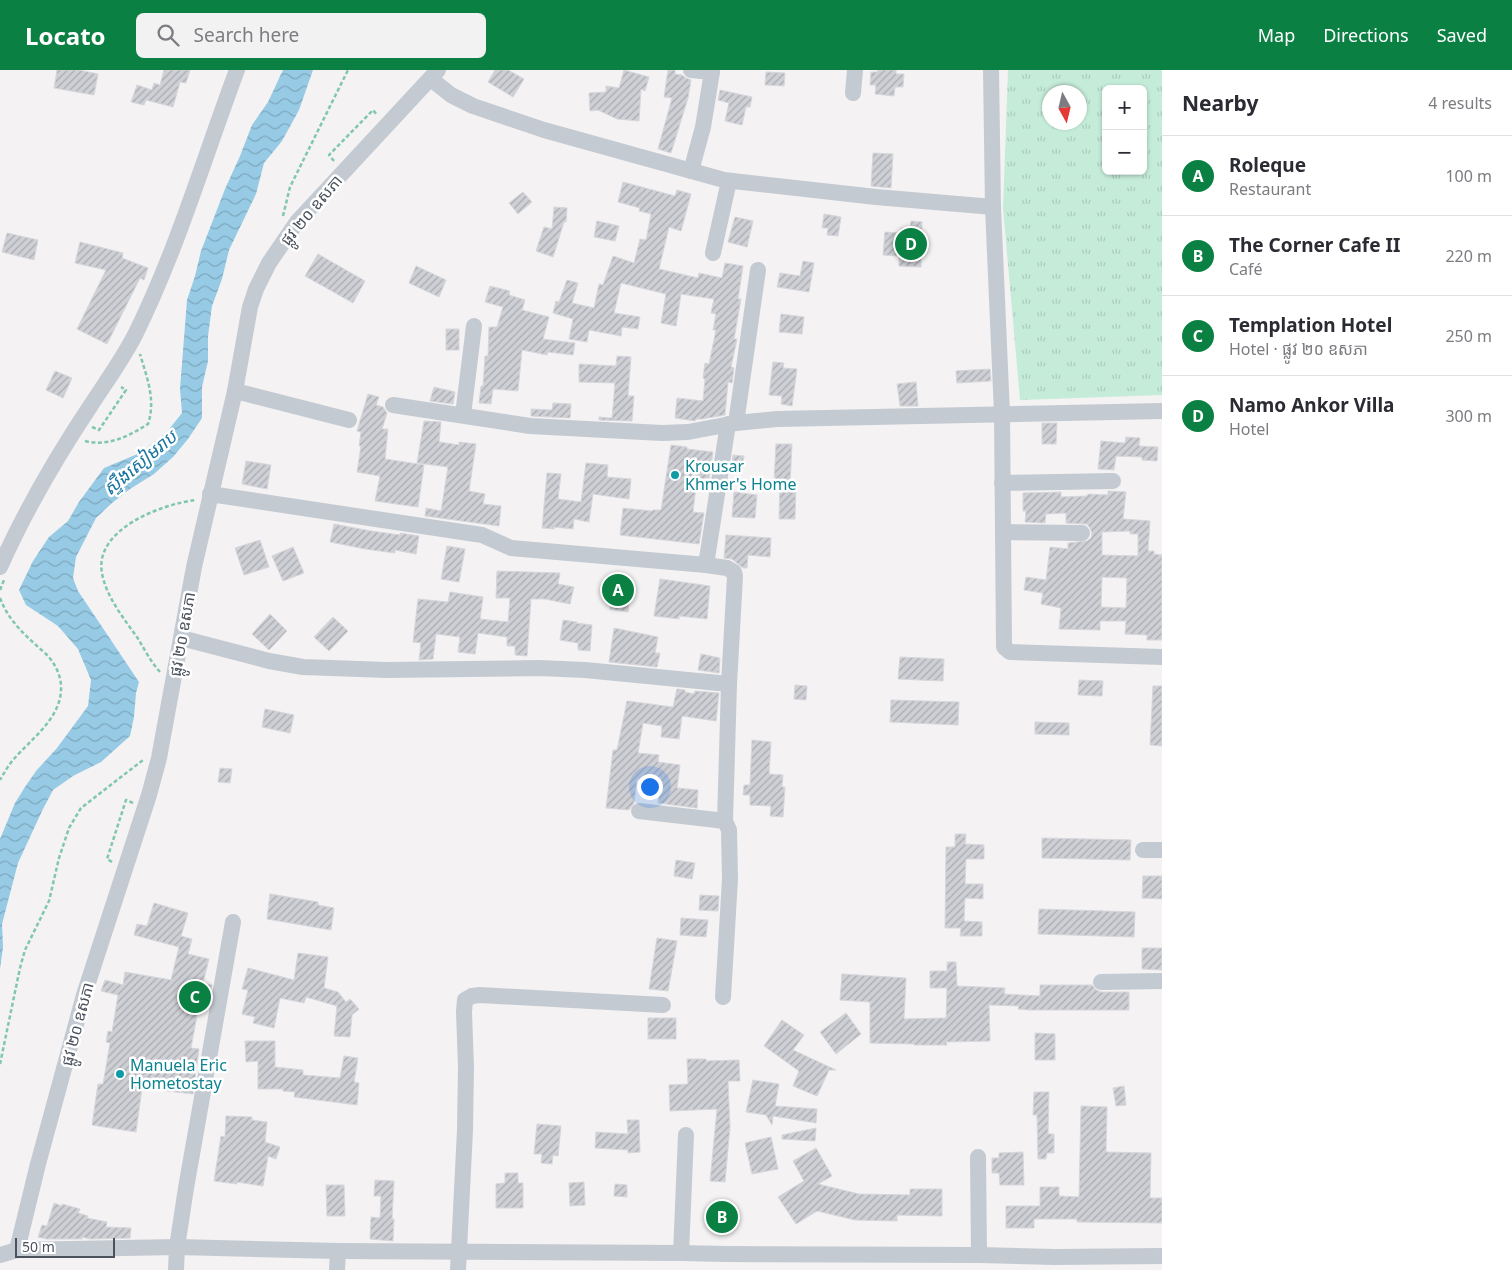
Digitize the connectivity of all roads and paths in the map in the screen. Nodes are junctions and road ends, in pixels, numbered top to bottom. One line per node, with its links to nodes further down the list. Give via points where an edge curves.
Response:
1 (237, 70): 30 (street, via 158,287 121,360 90,405)
2 (348, 70): 12 (path, via 290,187)
3 (692, 70): 6 (street)
4 (855, 70): 8 (street)
5 (992, 70): 11 (street)
6 (712, 71): 9 (street, via 703,127)
7 (435, 74): 9 (street, via 451,94 473,106); 17 (street, ផ្លូវ ២០ ឧសភា, via 310,207 282,242 256,289 250,307)
8 (853, 93)
9 (691, 171): 10 (street)
10 (729, 181): 11 (street); 13 (street)
11 (993, 207): 20 (street)
12 (283, 222)
13 (713, 253)
14 (758, 270): 23 (street)
15 (474, 326): 21 (street)
16 (139, 348): 24 (path, via 152,397 148,424 107,444)
17 (235, 391): 22 (street); 27 (street, ផ្លូវ ២០ ឧសភា)
18 (393, 405): 21 (street)
19 (1162, 411): 20 (street)
20 (1002, 414): 23 (street, via 776,419); 26 (street)
21 (463, 415): 23 (street, via 530,426 662,433 688,432)
22 (349, 420)
23 (732, 423): 31 (street)
24 (79, 440)
25 (1113, 481): 26 (street)
26 (1002, 483): 28 (street)
27 (205, 497): 31 (street, via 482,535 511,548); 34 (street, ផ្លូវ ២០ ឧសភា); 36 (path, via 182,501 138,519 121,530 102,556 101,572 110,595)
28 (1003, 532): 29 (street); 35 (street, via 1006,651)
29 (1082, 533)
30 (4, 549): 32 (street)
31 (706, 565): 37 (street, via 727,568 735,576)
32 (0, 567)
33 (0, 598): 39 (path, via 13,623 56,668 61,689 57,709)
34 (181, 638): 37 (street, via 303,667 387,670 539,668); 56 (street, ផ្លូវ ២០ ឧសភា, via 150,795 84,995 38,1164)
35 (1162, 657)
36 (162, 674)
37 (729, 684): 41 (street)
38 (144, 759): 49 (path, via 81,808 69,828 49,901 25,950)
39 (0, 780)
40 (639, 811): 41 (street)
41 (725, 821): 47 (street, via 729,830 730,879)
42 (1144, 850): 43 (street)
43 (1162, 850)
44 (233, 922): 52 (street)
45 (1162, 981): 46 (street)
46 (1101, 982)
47 (723, 997)
48 (664, 1005): 54 (street, via 480,995 465,1000 465,1130)
49 (0, 1064)
50 (686, 1135): 55 (street)
51 (978, 1156): 57 (street)
52 (177, 1247): 53 (street); 56 (street); 61 (street)
53 (338, 1251): 54 (street); 62 (street)
54 (459, 1251): 55 (street); 63 (street)
55 (681, 1252): 59 (street)
56 (4, 1255)
57 (979, 1255): 59 (street); 60 (street)
58 (1162, 1256): 60 (street)
59 (725, 1262)
60 (1055, 1264)
61 (176, 1270)
62 (337, 1270)
63 (458, 1270)

